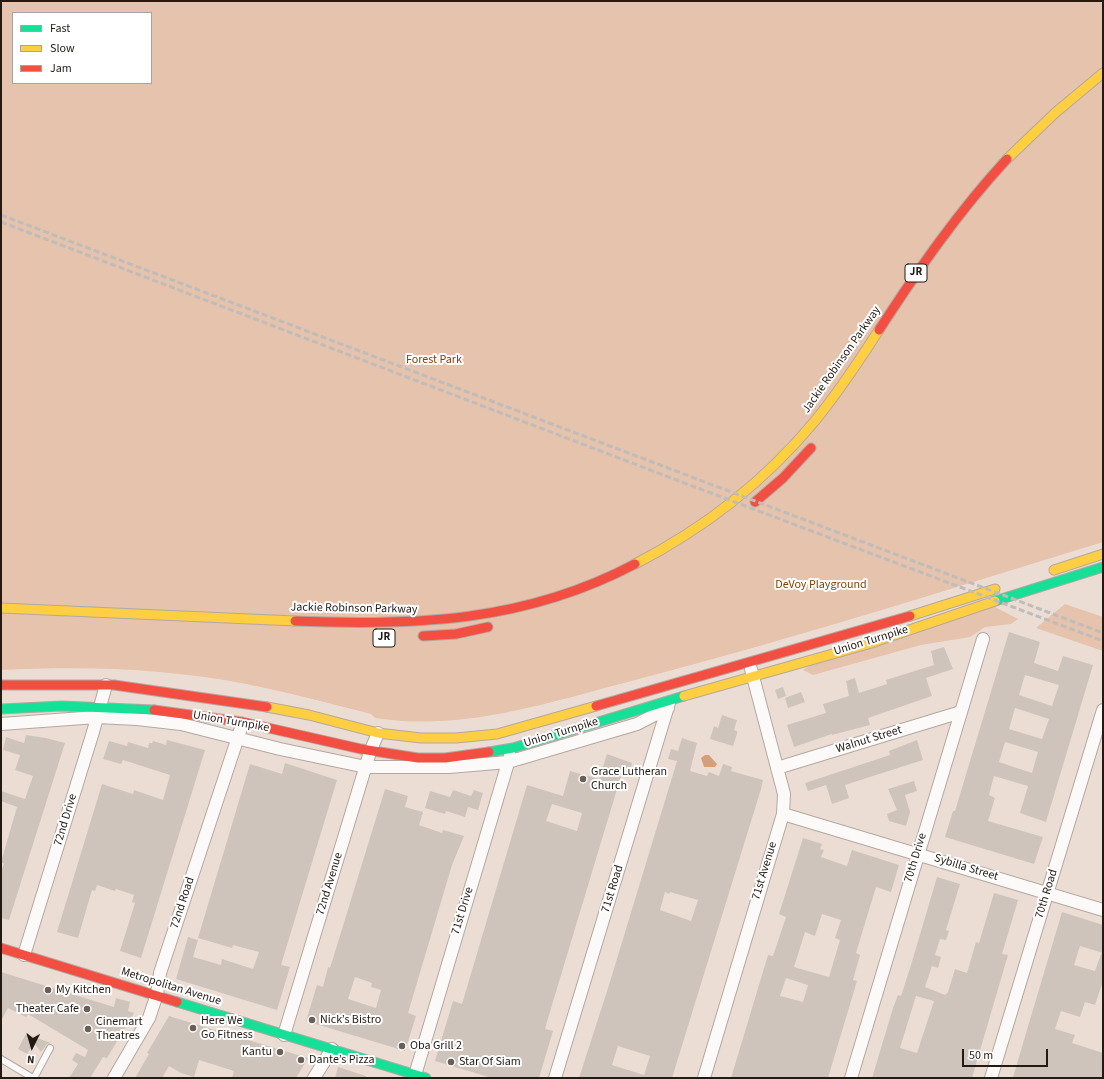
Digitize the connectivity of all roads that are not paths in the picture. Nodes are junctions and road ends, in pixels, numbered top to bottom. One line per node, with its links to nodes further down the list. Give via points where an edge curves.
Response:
1 (1103, 73): 8 (main road, Jackie Robinson Parkway / JR, via 1039,126 968,202 930,252 838,390 790,448 760,478 724,508 651,557 567,594 512,610 421,623 366,624)
2 (819, 438): 3 (main road, via 783,478)
3 (746, 510)
4 (1103, 554): 6 (main road)
5 (1103, 568): 15 (main road, Union Turnpike, via 868,644)
6 (1042, 574)
7 (1004, 586): 14 (main road, Union Turnpike, via 870,629)
8 (1, 608)
9 (36, 619): 10 (main road)
10 (90, 622)
11 (500, 625): 12 (main road, JR, via 456,634)
12 (410, 636)
13 (983, 639): 22 (street, 70th Drive)
14 (749, 662): 15 (street, 71st Avenue); 25 (main road, Union Turnpike, via 497,734 420,738)
15 (752, 675): 18 (main road, Union Turnpike); 31 (street, 71st Avenue)
16 (1, 685): 17 (main road, Union Turnpike)
17 (106, 685): 21 (street, 72nd Drive); 25 (main road, Union Turnpike, via 241,702 309,715)
18 (668, 704): 27 (main road, Union Turnpike); 29 (street, Union Turnpike, via 637,724); 47 (street, 71st Road)
19 (1, 709): 21 (main road, Union Turnpike, via 30,707)
20 (1103, 710): 34 (street, 70th Road)
21 (99, 712): 23 (main road, Union Turnpike, via 172,711); 24 (street, Union Turnpike); 26 (street, Union Turnpike, via 181,724); 37 (street, 72nd Drive)
22 (961, 712): 31 (street, Walnut Street); 33 (street, 70th Drive)
23 (243, 722): 26 (street, 72nd Road); 28 (main road, Union Turnpike)
24 (1, 724)
25 (378, 733): 28 (street, 72nd Avenue)
26 (238, 737): 30 (street, Union Turnpike, via 280,749); 38 (street, 72nd Road, via 160,973)
27 (513, 748): 28 (main road, Union Turnpike, via 434,759); 29 (street, 71st Drive)
28 (370, 752): 30 (street, 72nd Avenue)
29 (508, 762): 30 (street, Union Turnpike, via 450,767); 43 (street, 71st Drive)
30 (366, 767): 39 (street, 72nd Avenue)
31 (777, 768): 32 (street, 71st Avenue, via 784,794)
32 (782, 814): 33 (street, Sybilla Street); 48 (street, 71st Avenue)
33 (918, 854): 34 (street, Sybilla Street); 49 (street, 70th Drive)
34 (1048, 893): 35 (street, Sybilla Street); 50 (street, 70th Road)
35 (1103, 910)
36 (1, 948): 37 (main road, Metropolitan Avenue)
37 (24, 955): 38 (main road, Metropolitan Avenue)
38 (157, 994): 39 (main road, Metropolitan Avenue); 45 (street, 72nd Road, via 150,1018)
39 (284, 1035): 41 (main road, Metropolitan Avenue)
40 (50, 1048): 44 (lane)
41 (332, 1049): 43 (main road, Metropolitan Avenue); 46 (street)
42 (1, 1059): 44 (lane)
43 (420, 1076)
44 (34, 1078)
45 (114, 1078)
46 (314, 1078)
47 (555, 1078)
48 (704, 1078)
49 (851, 1078)
50 (992, 1078)

